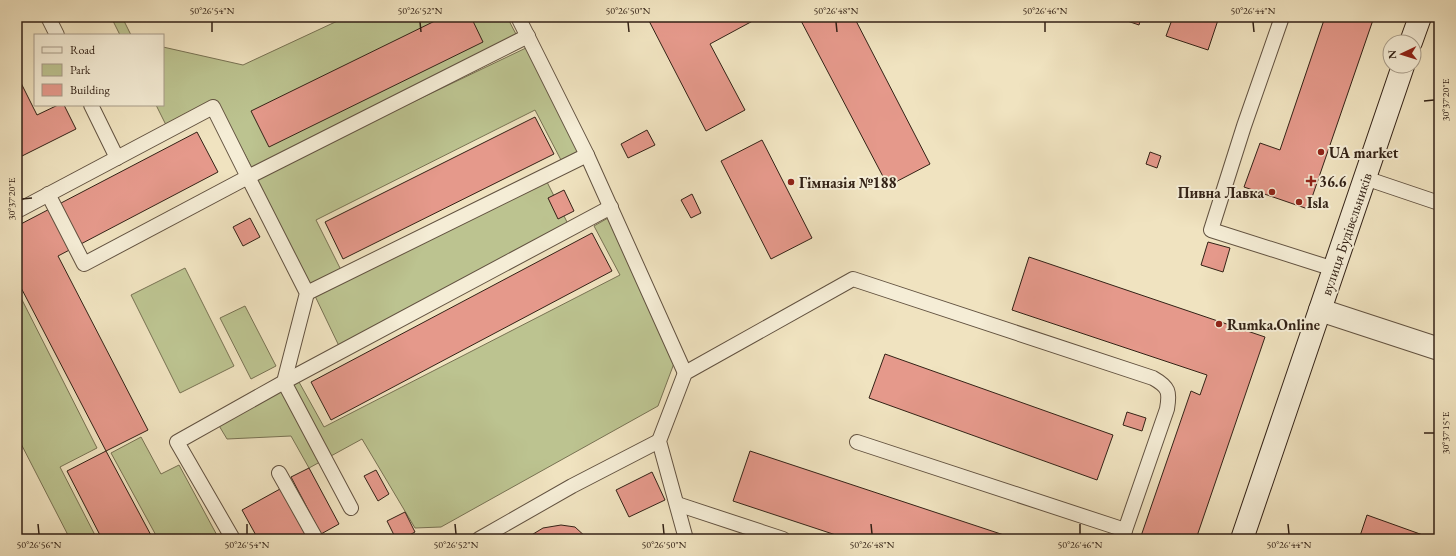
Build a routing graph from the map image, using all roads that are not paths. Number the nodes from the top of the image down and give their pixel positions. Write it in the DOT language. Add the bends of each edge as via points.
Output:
graph roads {
  1 [pos="48,17"];
  2 [pos="518,17"];
  3 [pos="1282,17"];
  4 [pos="1420,17"];
  5 [pos="56,34"];
  6 [pos="1414,34"];
  7 [pos="528,36"];
  8 [pos="1400,74"];
  9 [pos="92,106"];
  10 [pos="587,155"];
  11 [pos="117,158"];
  12 [pos="248,177"];
  13 [pos="1365,178"];
  14 [pos="48,194"];
  15 [pos="1439,203"];
  16 [pos="611,207"];
  17 [pos="17,211"];
  18 [pos="1334,269"];
  19 [pos="307,293"];
  20 [pos="1320,310"];
  21 [pos="1439,349"];
  22 [pos="685,373"];
  23 [pos="284,382"];
  24 [pos="659,441"];
  25 [pos="857,442"];
  26 [pos="279,473"];
  27 [pos="677,504"];
  28 [pos="351,508"];
  29 [pos="1123,534"];
  30 [pos="233,539"];
  31 [pos="316,539"];
  32 [pos="479,539"];
  33 [pos="686,539"];
  34 [pos="783,539"];
  35 [pos="1242,539"];
  1 -- 5 [label="lane"];
  2 -- 7 [label="lane"];
  3 -- 18 [label="lane" via="1211,230"];
  4 -- 6 [label="street"];
  7 -- 10 [label="lane"];
  7 -- 12 [label="lane"];
  8 -- 13 [label="street, вулиця Будівельників"];
  9 -- 11 [label="lane"];
  10 -- 16 [label="lane"];
  10 -- 19 [label="lane"];
  11 -- 12 [label="lane" via="213,107"];
  11 -- 14 [label="lane"];
  12 -- 14 [label="lane" via="84,264"];
  12 -- 19 [label="lane"];
  13 -- 15 [label="lane"];
  13 -- 18 [label="street, вулиця Будівельників"];
  14 -- 17 [label="lane"];
  16 -- 22 [label="lane"];
  16 -- 23 [label="lane"];
  18 -- 20 [label="street, вулиця Будівельників"];
  19 -- 23 [label="lane"];
  20 -- 21 [label="street"];
  20 -- 35 [label="street, вулиця Будівельників"];
  22 -- 24 [label="lane"];
  22 -- 29 [label="lane" via="853,279 1153,378 1164,384 1169,394"];
  23 -- 28 [label="lane"];
  23 -- 30 [label="lane" via="177,442"];
  24 -- 27 [label="lane"];
  24 -- 32 [label="lane" via="572,486"];
  25 -- 29 [label="lane"];
  26 -- 31 [label="lane"];
  27 -- 33 [label="lane"];
  27 -- 34 [label="lane"];
}
